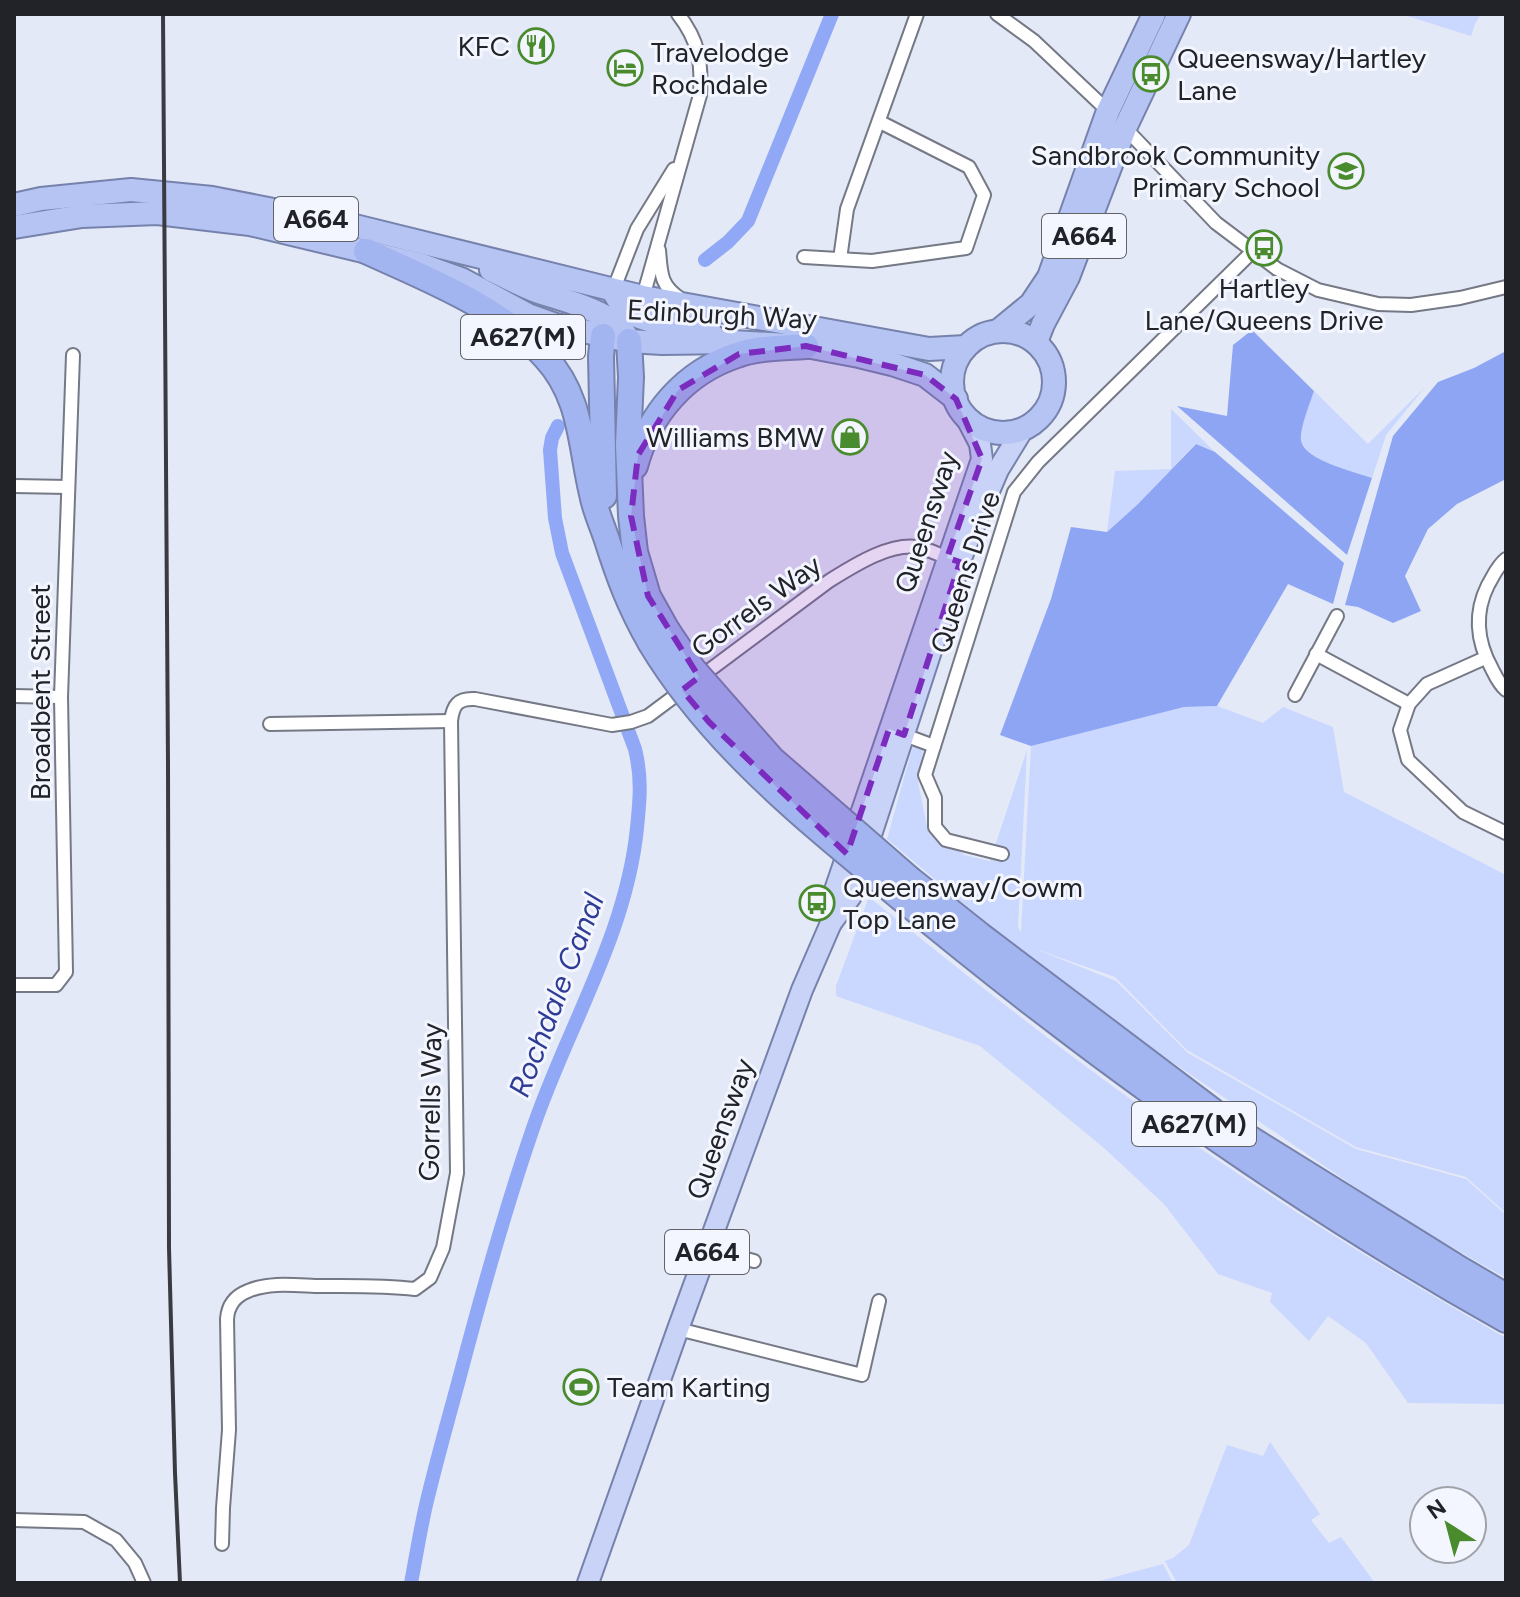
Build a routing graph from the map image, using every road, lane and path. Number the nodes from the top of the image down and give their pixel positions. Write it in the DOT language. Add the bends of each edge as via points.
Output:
graph roads {
  1 [pos="678,14"];
  2 [pos="917,14"];
  3 [pos="997,14"];
  4 [pos="1154,14"];
  5 [pos="1179,14"];
  6 [pos="1108,111"];
  7 [pos="880,122"];
  8 [pos="1125,128"];
  9 [pos="682,156"];
  10 [pos="14,205"];
  11 [pos="14,227"];
  12 [pos="658,243"];
  13 [pos="446,249"];
  14 [pos="366,251"];
  15 [pos="1253,251"];
  16 [pos="804,257"];
  17 [pos="840,259"];
  18 [pos="1506,287"];
  19 [pos="613,291"];
  20 [pos="640,307"];
  21 [pos="698,308"];
  22 [pos="604,326"];
  23 [pos="998,331"];
  24 [pos="629,341"];
  25 [pos="733,342"];
  26 [pos="1036,342"];
  27 [pos="806,346"];
  28 [pos="966,347"];
  29 [pos="73,355"];
  30 [pos="960,407"];
  31 [pos="1023,429"];
  32 [pos="630,484"];
  33 [pos="14,486"];
  34 [pos="68,487"];
  35 [pos="607,542"];
  36 [pos="1506,559"];
  37 [pos="954,560"];
  38 [pos="1337,616"];
  39 [pos="658,636"];
  40 [pos="1316,654"];
  41 [pos="1485,658"];
  42 [pos="1506,690"];
  43 [pos="1295,695"];
  44 [pos="14,696"];
  45 [pos="61,697"];
  46 [pos="1409,704"];
  47 [pos="451,721"];
  48 [pos="270,724"];
  49 [pos="897,732"];
  50 [pos="934,746"];
  51 [pos="1506,833"];
  52 [pos="1002,854"];
  53 [pos="906,890"];
  54 [pos="14,985"];
  55 [pos="708,1249"];
  56 [pos="754,1261"];
  57 [pos="1506,1296"];
  58 [pos="879,1301"];
  59 [pos="1506,1320"];
  60 [pos="678,1329"];
  61 [pos="14,1520"];
  62 [pos="222,1544"];
  63 [pos="144,1583"];
  64 [pos="588,1583"];
  1 -- 9 [label="street" via="698,50 701,71 700,95"];
  2 -- 7 [label="street"];
  3 -- 6 [label="street" via="1034,41"];
  4 -- 6 [label="highway, A664"];
  5 -- 8 [label="highway, A664"];
  6 -- 23 [label="highway, A664" via="1049,277 1031,304"];
  7 -- 17 [label="street" via="847,209"];
  7 -- 17 [label="street" via="969,167 984,195 966,248 872,261"];
  8 -- 15 [label="street" via="1216,223"];
  8 -- 26 [label="highway, A664" via="1068,277"];
  9 -- 12 [label="street"];
  9 -- 19 [label="street" via="637,229"];
  10 -- 13 [label="highway, Edinburgh Way / A664" via="131,190 212,198"];
  11 -- 14 [label="highway, Edinburgh Way / A664" via="82,216 157,213 250,224"];
  12 -- 20 [label="street"];
  12 -- 21 [label="street" via="666,286"];
  13 -- 19 [label="highway, Edinburgh Way / A664"];
  13 -- 22 [label="highway" via="577,304"];
  14 -- 22 [label="highway, Edinburgh Way / A664" via="461,279 556,325"];
  14 -- 35 [label="highway, A627(M)" via="475,304 546,358 577,414 592,497"];
  15 -- 18 [label="street" via="1318,290 1378,304 1411,305"];
  15 -- 50 [label="street, Queens Drive" via="1038,462 1014,492"];
  16 -- 17 [label="street"];
  19 -- 20 [label="highway, Edinburgh Way / A664"];
  19 -- 22 [label="highway"];
  20 -- 21 [label="highway, Edinburgh Way / A664"];
  20 -- 24 [label="highway"];
  20 -- 25 [label="highway, A664" via="646,321"];
  21 -- 28 [label="highway, Edinburgh Way / A664" via="929,349"];
  22 -- 24 [label="highway, Edinburgh Way / A664"];
  22 -- 35 [label="highway, A627(M)"];
  23 -- 26 [label="highway"];
  23 -- 28 [label="highway"];
  24 -- 25 [label="highway, Edinburgh Way / A664"];
  24 -- 32 [label="highway, A627(M)"];
  25 -- 27 [label="highway, Edinburgh Way / A664"];
  26 -- 31 [label="highway" via="1051,364 1054,390 1048,407"];
  27 -- 30 [label="highway, Edinburgh Way / A664" via="925,375"];
  27 -- 32 [label="highway, A627(M)" via="749,352 704,370 678,390 649,428"];
  28 -- 30 [label="highway" via="952,384"];
  29 -- 34 [label="street, Broadbent Street"];
  30 -- 31 [label="highway" via="988,430"];
  30 -- 37 [label="main road, Queensway / A664" via="980,444 982,459"];
  31 -- 37 [label="main road, Queensway / A664"];
  32 -- 39 [label="highway, A627(M)" via="635,552"];
  33 -- 34 [label="street"];
  34 -- 45 [label="street, Broadbent Street"];
  35 -- 39 [label="highway, A627(M)" via="631,609"];
  36 -- 41 [label="street" via="1481,600 1478,631"];
  37 -- 47 [label="street, Gorrels Way" via="915,547 861,561 648,716 631,722 612,725 467,699 456,704"];
  37 -- 49 [label="main road, Queensway / A664"];
  38 -- 40 [label="street"];
  39 -- 53 [label="highway, A627(M), bridge" via="668,673 748,765 812,825"];
  40 -- 43 [label="street"];
  40 -- 46 [label="street"];
  41 -- 42 [label="street"];
  41 -- 46 [label="street" via="1427,684"];
  44 -- 45 [label="street"];
  45 -- 54 [label="street, Broadbent Street" via="66,972 56,985"];
  46 -- 51 [label="street" via="1400,730 1408,760 1463,812"];
  47 -- 48 [label="street"];
  47 -- 62 [label="street, Gorrells Way" via="457,1173 443,1248 430,1278 415,1289 274,1285 251,1289 233,1300 227,1319 229,1430"];
  49 -- 50 [label="street"];
  49 -- 55 [label="main road, Queensway / A664" via="851,896 831,923 802,990"];
  50 -- 52 [label="street, Queens Drive" via="925,775 935,798 935,827 946,840"];
  53 -- 57 [label="highway, A627(M)" via="1013,960 1246,1136"];
  53 -- 59 [label="highway, A627(M)" via="1082,1041 1200,1128 1315,1206"];
  55 -- 56 [label="street"];
  55 -- 60 [label="main road, Queensway / A664"];
  58 -- 60 [label="street" via="862,1375"];
  60 -- 64 [label="main road, Queensway / A664"];
  61 -- 63 [label="street" via="84,1522 116,1540"];
}
